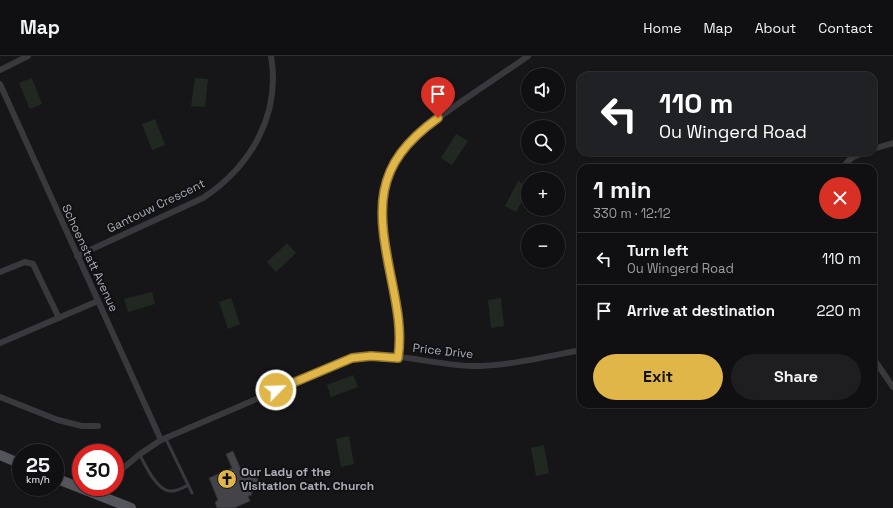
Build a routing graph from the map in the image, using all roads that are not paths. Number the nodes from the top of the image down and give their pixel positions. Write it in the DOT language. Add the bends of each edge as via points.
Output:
graph roads {
  1 [pos="28,56"];
  2 [pos="271,56"];
  3 [pos="528,56"];
  4 [pos="0,70"];
  5 [pos="1,88"];
  6 [pos="893,143"];
  7 [pos="877,148"];
  8 [pos="856,156"];
  9 [pos="845,164"];
  10 [pos="77,256"];
  11 [pos="0,272"];
  12 [pos="98,301"];
  13 [pos="59,318"];
  14 [pos="0,343"];
  15 [pos="577,351"];
  16 [pos="398,358"];
  17 [pos="877,364"];
  18 [pos="893,387"];
  19 [pos="0,397"];
  20 [pos="98,426"];
  21 [pos="163,440"];
  22 [pos="140,454"];
  23 [pos="0,455"];
  24 [pos="12,460"];
  25 [pos="124,467"];
  26 [pos="188,485"];
  27 [pos="192,493"];
  28 [pos="111,496"];
  29 [pos="131,508"];
  1 -- 4 [label="street"];
  2 -- 10 [label="street, Gantouw Crescent" via="273,86 269,112 253,149 236,172 203,198"];
  3 -- 16 [label="street" via="418,134 401,153 389,174 383,198 382,219 399,322"];
  5 -- 10 [label="street, Schoenstatt Avenue"];
  6 -- 7 [label="street"];
  8 -- 9 [label="street"];
  10 -- 12 [label="street, Schoenstatt Avenue"];
  11 -- 13 [label="street" via="25,262 33,264"];
  12 -- 13 [label="street"];
  12 -- 21 [label="street, Schoenstatt Avenue"];
  13 -- 14 [label="street"];
  15 -- 16 [label="street, Price Drive" via="487,366 452,365"];
  16 -- 21 [label="street, Price Drive" via="360,356 346,360"];
  17 -- 18 [label="street"];
  19 -- 20 [label="street" via="58,420 82,426"];
  21 -- 22 [label="street, Price Drive"];
  21 -- 26 [label="lane"];
  22 -- 25 [label="street, Price Drive"];
  22 -- 26 [label="lane" via="164,490 170,492"];
  23 -- 24 [label="main road"];
  26 -- 27 [label="lane"];
  28 -- 29 [label="main road"];
}
